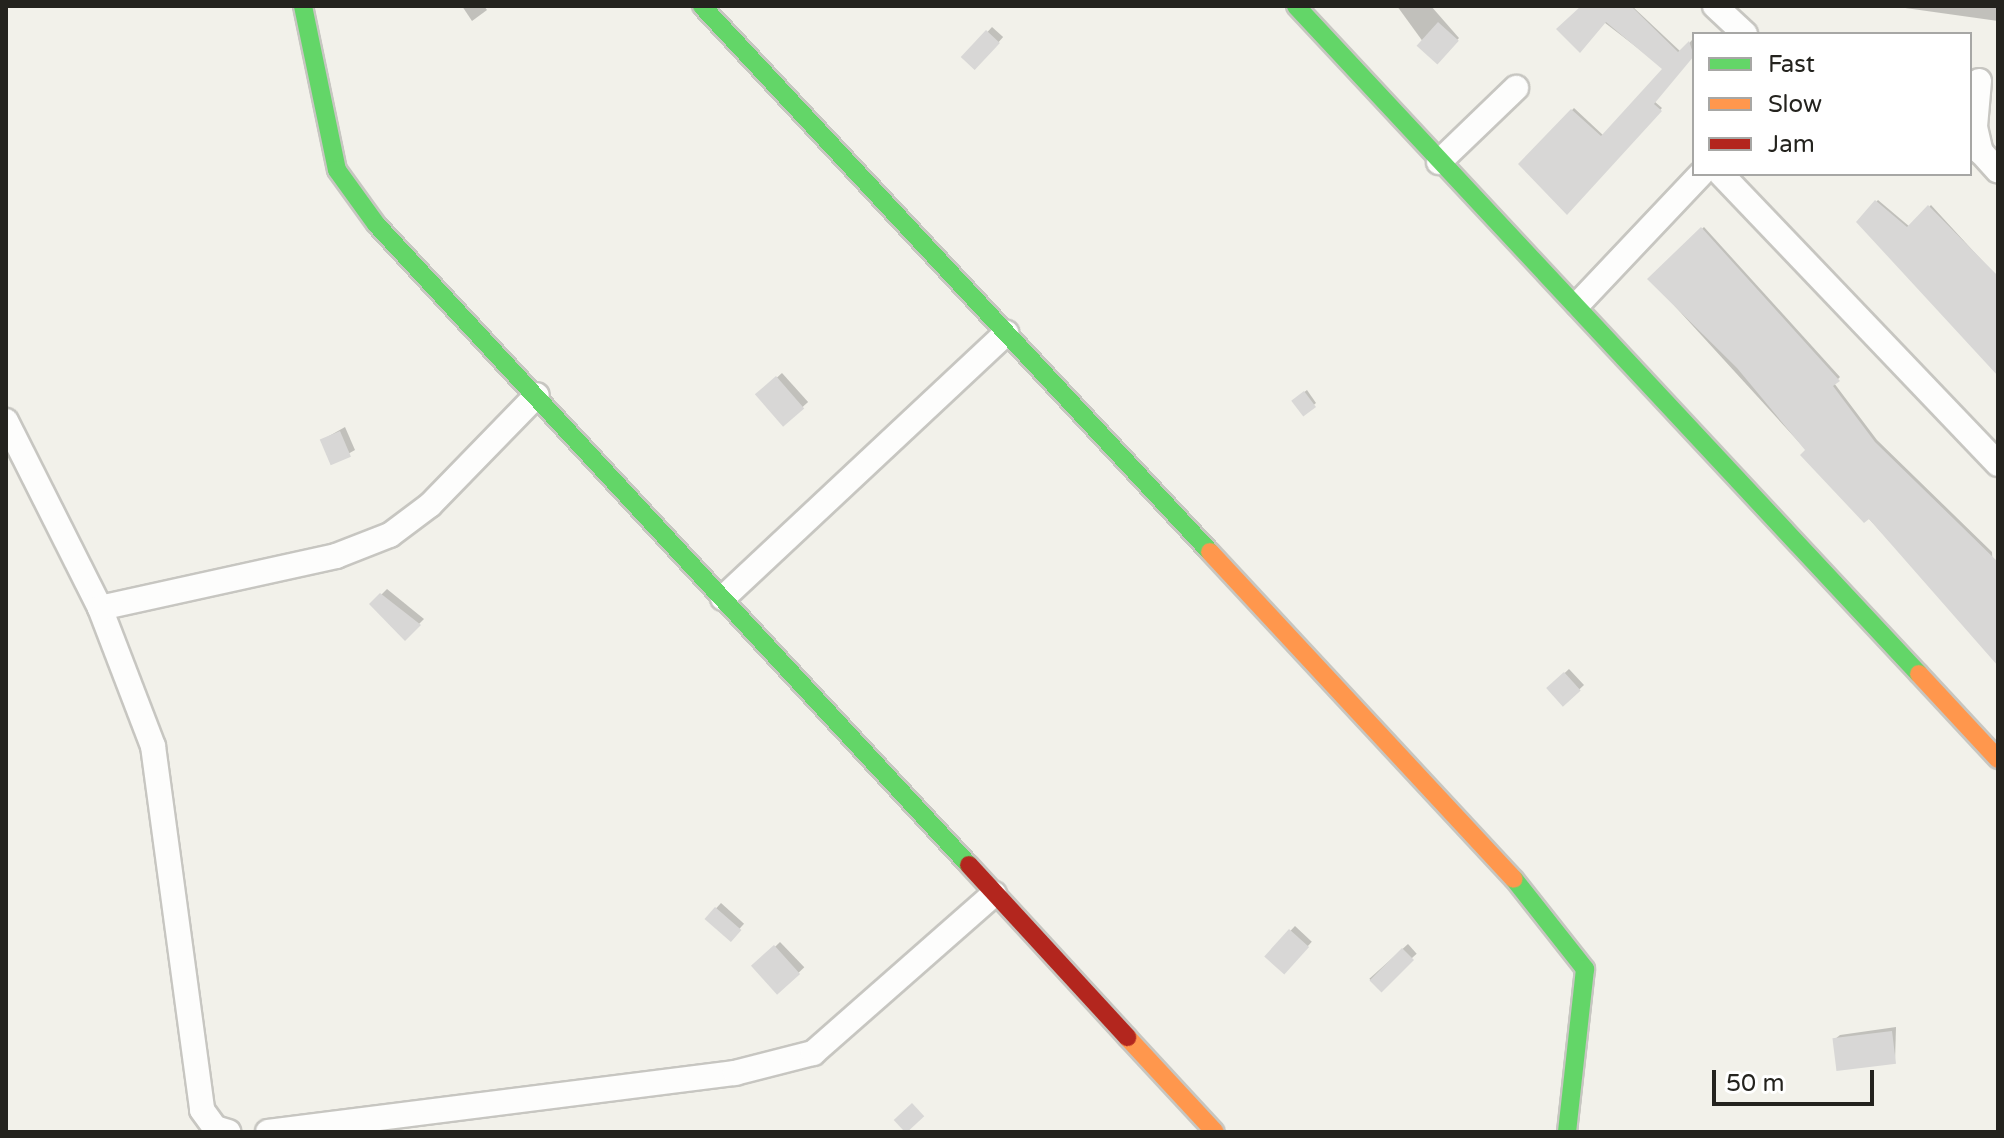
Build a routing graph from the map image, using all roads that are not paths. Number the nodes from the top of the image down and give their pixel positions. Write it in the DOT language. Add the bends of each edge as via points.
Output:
graph roads {
  1 [pos="303,6"];
  2 [pos="702,6"];
  3 [pos="1715,6"];
  4 [pos="1304,9"];
  5 [pos="1743,32"];
  6 [pos="1982,81"];
  7 [pos="1516,88"];
  8 [pos="1439,162"];
  9 [pos="1998,171"];
  10 [pos="1699,176"];
  11 [pos="1726,176"];
  12 [pos="1578,304"];
  13 [pos="1006,333"];
  14 [pos="537,395"];
  15 [pos="6,421"];
  16 [pos="1998,464"];
  17 [pos="723,598"];
  18 [pos="100,608"];
  19 [pos="1998,759"];
  20 [pos="994,894"];
  21 [pos="228,1132"];
  22 [pos="268,1132"];
  23 [pos="1215,1132"];
  24 [pos="1567,1132"];
  1 -- 14 [label="street" via="337,170 376,224"];
  2 -- 13 [label="street"];
  3 -- 5 [label="street"];
  4 -- 8 [label="street"];
  6 -- 9 [label="street" via="1975,127 1981,152"];
  7 -- 8 [label="street"];
  8 -- 12 [label="street"];
  10 -- 12 [label="street"];
  11 -- 16 [label="street"];
  12 -- 19 [label="street"];
  13 -- 17 [label="street"];
  13 -- 24 [label="street" via="1575,949 1585,969"];
  14 -- 17 [label="street"];
  14 -- 18 [label="street" via="430,505 390,535 336,556"];
  15 -- 18 [label="street"];
  17 -- 20 [label="street"];
  18 -- 21 [label="street" via="159,768 202,1110 215,1128"];
  20 -- 22 [label="street" via="813,1053 735,1073"];
  20 -- 23 [label="street"];
}
